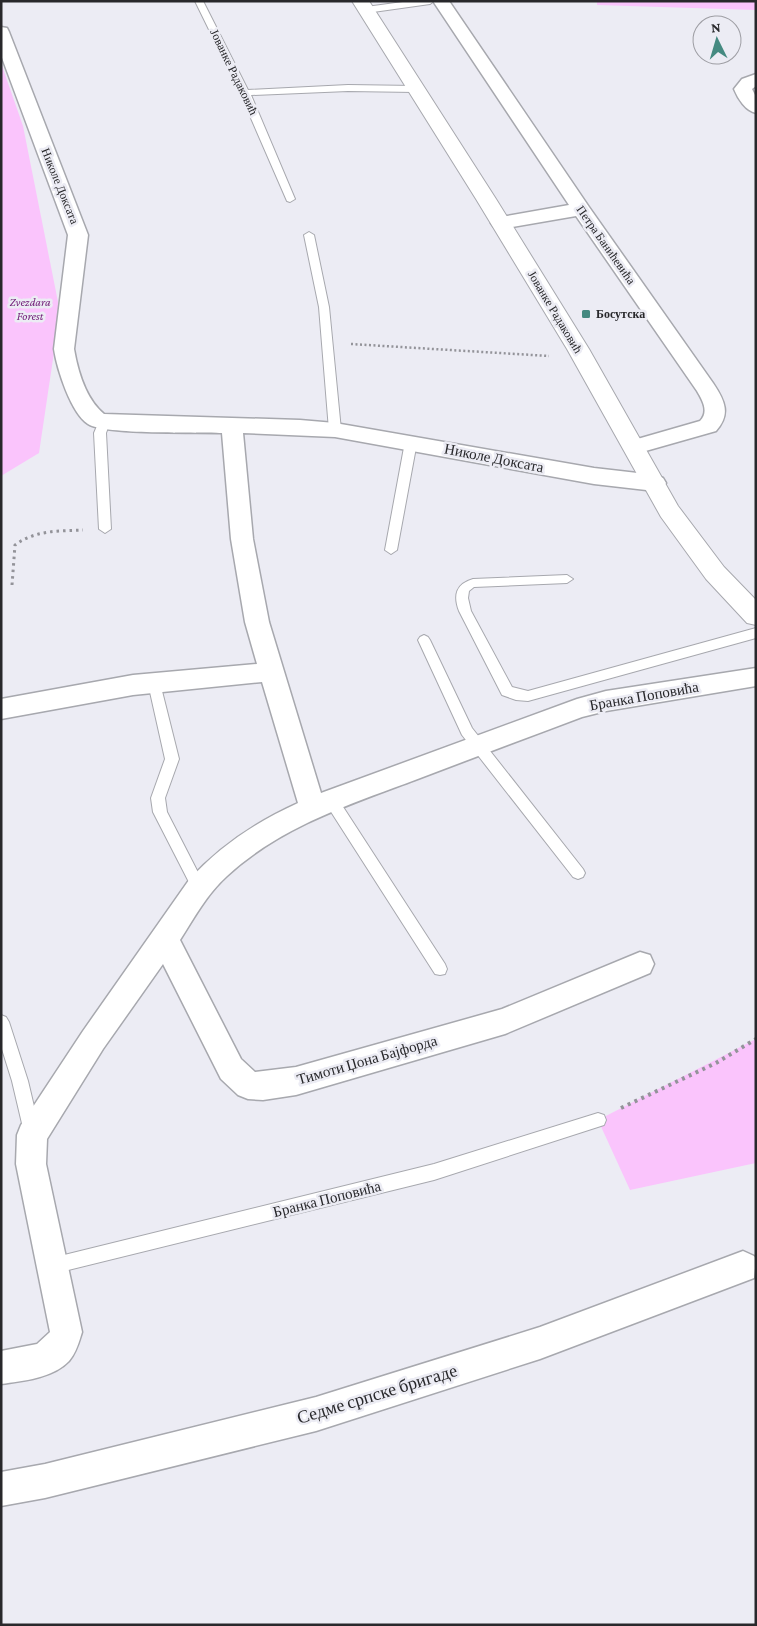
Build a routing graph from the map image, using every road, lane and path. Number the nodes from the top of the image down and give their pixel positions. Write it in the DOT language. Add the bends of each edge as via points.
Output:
graph roads {
  1 [pos="199,1"];
  2 [pos="430,1"];
  3 [pos="441,1"];
  4 [pos="363,6"];
  5 [pos="1,32"];
  6 [pos="756,79"];
  7 [pos="415,90"];
  8 [pos="245,93"];
  9 [pos="750,102"];
  10 [pos="290,199"];
  11 [pos="582,209"];
  12 [pos="501,224"];
  13 [pos="309,235"];
  14 [pos="328,343"];
  15 [pos="556,357"];
  16 [pos="104,422"];
  17 [pos="232,425"];
  18 [pos="334,430"];
  19 [pos="412,442"];
  20 [pos="635,447"];
  21 [pos="655,483"];
  22 [pos="105,529"];
  23 [pos="391,550"];
  24 [pos="567,579"];
  25 [pos="12,585"];
  26 [pos="756,616"];
  27 [pos="756,633"];
  28 [pos="424,640"];
  29 [pos="271,672"];
  30 [pos="756,677"];
  31 [pos="154,683"];
  32 [pos="1,709"];
  33 [pos="478,746"];
  34 [pos="322,804"];
  35 [pos="578,872"];
  36 [pos="199,888"];
  37 [pos="165,939"];
  38 [pos="640,964"];
  39 [pos="440,969"];
  40 [pos="1,1022"];
  41 [pos="756,1039"];
  42 [pos="598,1120"];
  43 [pos="32,1135"];
  44 [pos="52,1266"];
  45 [pos="743,1267"];
  46 [pos="1,1368"];
  47 [pos="1,1489"];
  1 -- 8 [label="lane, Јованке Радаковић"];
  2 -- 4 [label="lane"];
  3 -- 11 [label="street, Петра Банићевића"];
  4 -- 7 [label="main road, Јованке Радаковић"];
  5 -- 16 [label="street, Николе Доксата" via="77,228 78,247 64,349 72,383 86,409 93,418"];
  6 -- 9 [label="street" via="743,89"];
  7 -- 8 [label="lane" via="348,88"];
  7 -- 12 [label="main road, Јованке Радаковић"];
  8 -- 10 [label="lane, Јованке Радаковић"];
  11 -- 12 [label="street"];
  11 -- 20 [label="street, Петра Банићевића" via="715,404 714,421 708,426"];
  12 -- 20 [label="main road, Јованке Радаковић"];
  13 -- 14 [label="lane"];
  14 -- 15 [label="path"];
  14 -- 18 [label="lane"];
  16 -- 17 [label="street, Николе Доксата"];
  16 -- 22 [label="lane" via="100,433"];
  17 -- 18 [label="street, Николе Доксата"];
  17 -- 29 [label="street" via="242,540 257,622"];
  18 -- 19 [label="street, Николе Доксата"];
  19 -- 21 [label="street, Николе Доксата" via="594,476"];
  19 -- 23 [label="lane"];
  20 -- 21 [label="main road, Јованке Радаковић"];
  21 -- 26 [label="main road, Јованке Радаковић" via="692,544"];
  22 -- 25 [label="path" via="37,533 23,537 15,545"];
  24 -- 27 [label="lane" via="473,583 463,589 461,600 465,611 507,691 528,696"];
  28 -- 33 [label="lane" via="460,719"];
  29 -- 31 [label="street"];
  29 -- 34 [label="street"];
  30 -- 33 [label="street, Бранка Поповића" via="606,700"];
  31 -- 32 [label="street"];
  31 -- 36 [label="lane" via="172,759 158,798 160,812"];
  33 -- 34 [label="street, Бранка Поповића"];
  33 -- 35 [label="lane"];
  34 -- 36 [label="street, Бранка Поповића" via="260,835 216,869"];
  34 -- 39 [label="lane"];
  36 -- 37 [label="street, Бранка Поповића"];
  37 -- 38 [label="street, Тимоти Џона Бајфорда" via="231,1070 248,1085 263,1086 296,1081 505,1021"];
  37 -- 43 [label="street, Бранка Поповића" via="93,1040"];
  40 -- 43 [label="lane, Бранка Поповића" via="20,1081"];
  41 -- 42 [label="path" via="716,1063"];
  42 -- 44 [label="lane, Бранка Поповића" via="434,1172"];
  43 -- 44 [label="street, Бранка Поповића" via="31,1164"];
  44 -- 46 [label="street, Бранка Поповића" via="63,1309 64,1342 56,1353 42,1359"];
  45 -- 47 [label="street, Седме српске бригаде" via="540,1343 316,1414"];
}
